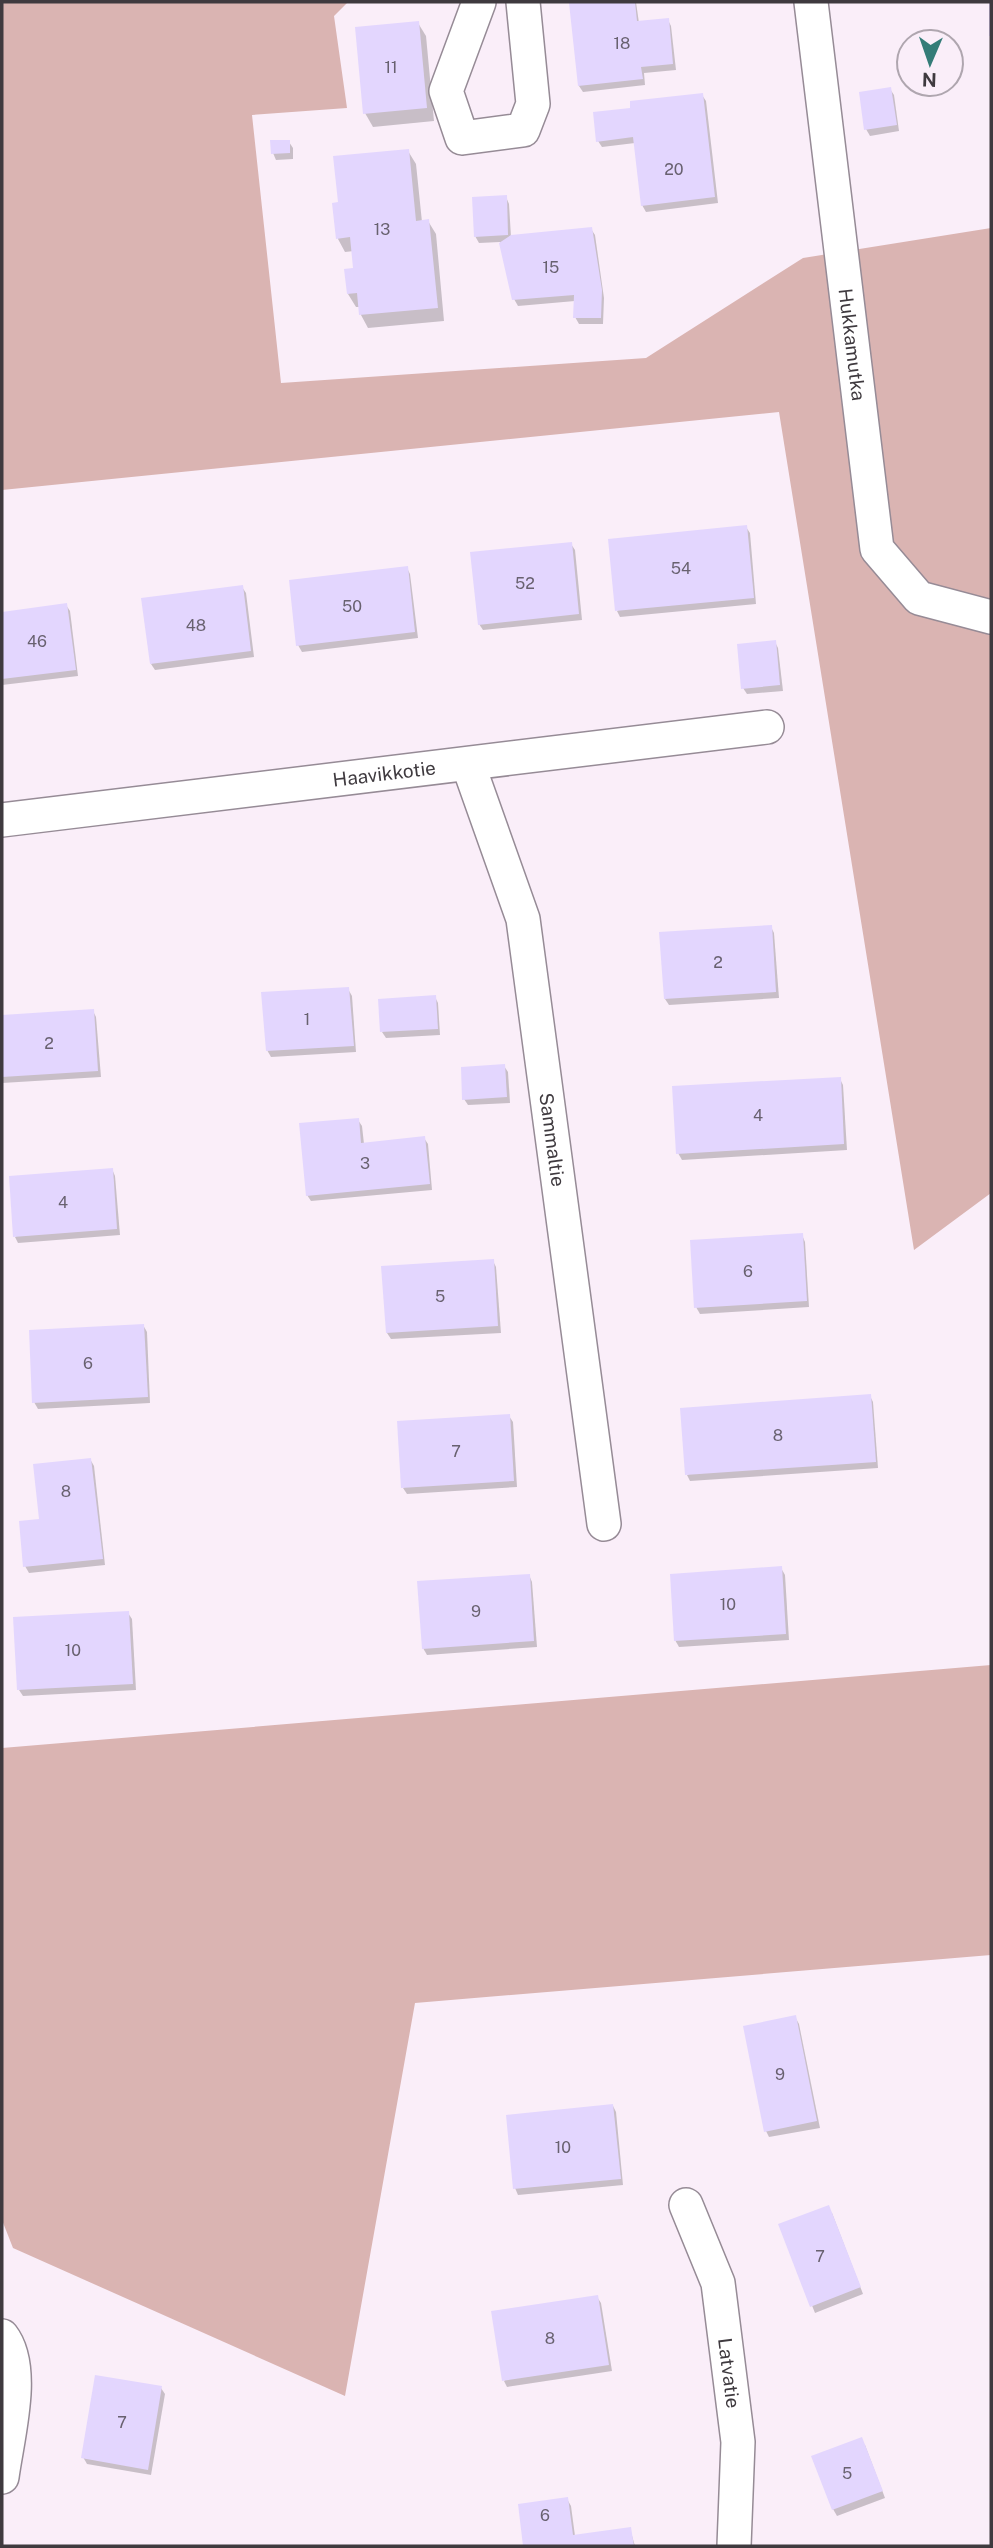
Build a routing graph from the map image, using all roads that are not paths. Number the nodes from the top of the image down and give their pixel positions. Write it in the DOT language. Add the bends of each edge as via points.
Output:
graph roads {
  1 [pos="480,2"];
  2 [pos="523,2"];
  3 [pos="811,2"];
  4 [pos="991,617"];
  5 [pos="767,727"];
  6 [pos="468,764"];
  7 [pos="2,820"];
  8 [pos="604,1524"];
  9 [pos="686,2205"];
  10 [pos="2,2336"];
  11 [pos="2,2477"];
  12 [pos="734,2546"];
  1 -- 2 [label="street" via="446,91 462,138 523,130 533,104"];
  3 -- 4 [label="street, Hukkamutka" via="877,549 919,598"];
  5 -- 6 [label="street, Haavikkotie"];
  6 -- 7 [label="street, Haavikkotie"];
  6 -- 8 [label="street, Sammaltie" via="523,919"];
  9 -- 12 [label="street, Latvatie" via="718,2283 738,2442"];
  10 -- 11 [label="street" via="10,2347 16,2376"];
}
